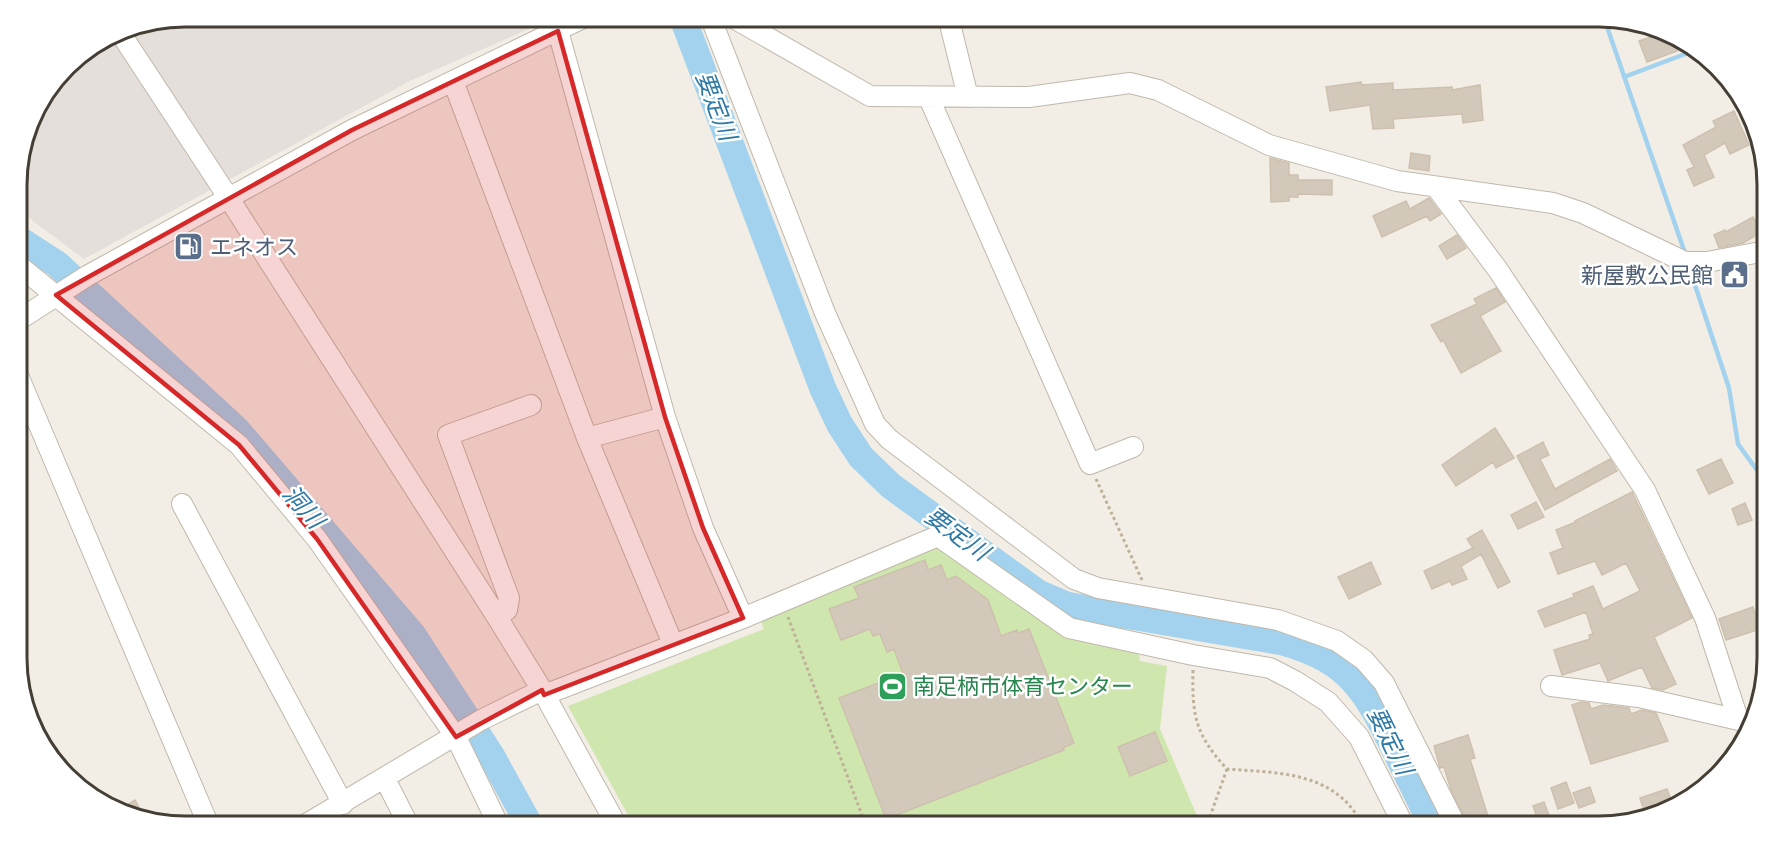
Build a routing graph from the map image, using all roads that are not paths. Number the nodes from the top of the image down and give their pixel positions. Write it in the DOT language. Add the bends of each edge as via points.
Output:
graph roads {
  1 [pos="566,27"];
  2 [pos="714,27"];
  3 [pos="752,27"];
  4 [pos="951,27"];
  5 [pos="558,31"];
  6 [pos="124,39"];
  7 [pos="453,81"];
  8 [pos="968,97"];
  9 [pos="929,98"];
  10 [pos="1436,188"];
  11 [pos="228,196"];
  12 [pos="1757,253"];
  13 [pos="27,272"];
  14 [pos="56,295"];
  15 [pos="27,314"];
  16 [pos="27,397"];
  17 [pos="531,405"];
  18 [pos="665,417"];
  19 [pos="587,438"];
  20 [pos="1133,447"];
  21 [pos="182,504"];
  22 [pos="497,617"];
  23 [pos="742,618"];
  24 [pos="673,644"];
  25 [pos="1551,686"];
  26 [pos="543,693"];
  27 [pos="1745,720"];
  28 [pos="1745,721"];
  29 [pos="459,735"];
  30 [pos="385,779"];
  31 [pos="343,804"];
  32 [pos="205,816"];
  33 [pos="321,816"];
  34 [pos="405,816"];
  35 [pos="495,816"];
  36 [pos="611,816"];
  37 [pos="1399,816"];
  38 [pos="1451,816"];
  1 -- 5 [label="street"];
  2 -- 38 [label="street" via="825,313 875,424 889,440 1074,579 1098,588 1278,620 1337,641 1364,660 1383,683"];
  3 -- 9 [label="street" via="870,96"];
  4 -- 8 [label="street"];
  5 -- 7 [label="street"];
  5 -- 18 [label="street"];
  6 -- 11 [label="street"];
  7 -- 11 [label="street" via="352,129"];
  7 -- 19 [label="street"];
  8 -- 9 [label="street"];
  8 -- 10 [label="street" via="1029,97 1131,82 1158,90 1269,145"];
  9 -- 20 [label="street" via="1090,464"];
  10 -- 12 [label="street" via="1553,203 1583,213 1685,262"];
  10 -- 27 [label="street" via="1498,270 1645,490 1705,618"];
  11 -- 14 [label="street"];
  11 -- 22 [label="street"];
  13 -- 14 [label="street"];
  14 -- 15 [label="street"];
  14 -- 29 [label="street" via="239,445 317,539"];
  16 -- 32 [label="street"];
  17 -- 22 [label="street" via="448,435 509,598 507,610"];
  18 -- 19 [label="street"];
  18 -- 23 [label="street" via="703,528"];
  19 -- 24 [label="street"];
  21 -- 31 [label="street"];
  22 -- 26 [label="street"];
  23 -- 24 [label="street"];
  23 -- 37 [label="street" via="938,536 1069,628 1270,668 1328,702 1359,737"];
  24 -- 26 [label="street"];
  25 -- 28 [label="street" via="1639,697"];
  26 -- 29 [label="street" via="482,720"];
  26 -- 36 [label="street"];
  29 -- 30 [label="street"];
  29 -- 35 [label="street"];
  30 -- 31 [label="street"];
  30 -- 34 [label="street"];
  31 -- 33 [label="street"];
}
